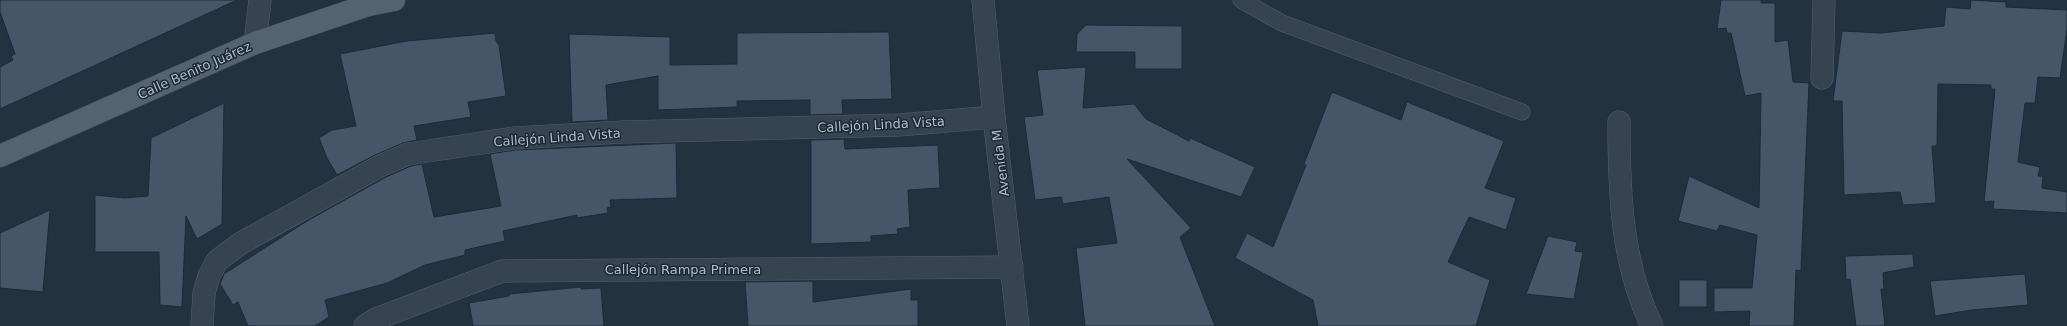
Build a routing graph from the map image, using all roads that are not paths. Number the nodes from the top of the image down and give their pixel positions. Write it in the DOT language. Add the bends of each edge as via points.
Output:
graph roads {
  1 [pos="260,0"];
  2 [pos="394,0"];
  3 [pos="983,0"];
  4 [pos="1241,0"];
  5 [pos="1824,0"];
  6 [pos="255,43"];
  7 [pos="1822,78"];
  8 [pos="1522,112"];
  9 [pos="994,117"];
  10 [pos="1619,122"];
  11 [pos="0,156"];
  12 [pos="1012,267"];
  13 [pos="202,326"];
  14 [pos="365,326"];
  15 [pos="1018,326"];
  16 [pos="1652,326"];
  1 -- 6 [label="street"];
  2 -- 6 [label="main road, Calle Benito Juárez"];
  3 -- 9 [label="street, Avenida M"];
  4 -- 8 [label="lane" via="1282,24"];
  5 -- 7 [label="street"];
  6 -- 11 [label="main road, Calle Benito Juárez"];
  9 -- 12 [label="street, Avenida M"];
  9 -- 13 [label="street, Callejón Linda Vista" via="900,125 545,136 514,138 408,154 380,166 241,243 217,261 208,276 204,293"];
  10 -- 16 [label="street" via="1619,180 1623,225 1640,298"];
  12 -- 14 [label="street, Callejón Rampa Primera" via="502,271 376,319"];
  12 -- 15 [label="street, Avenida M"];
}
